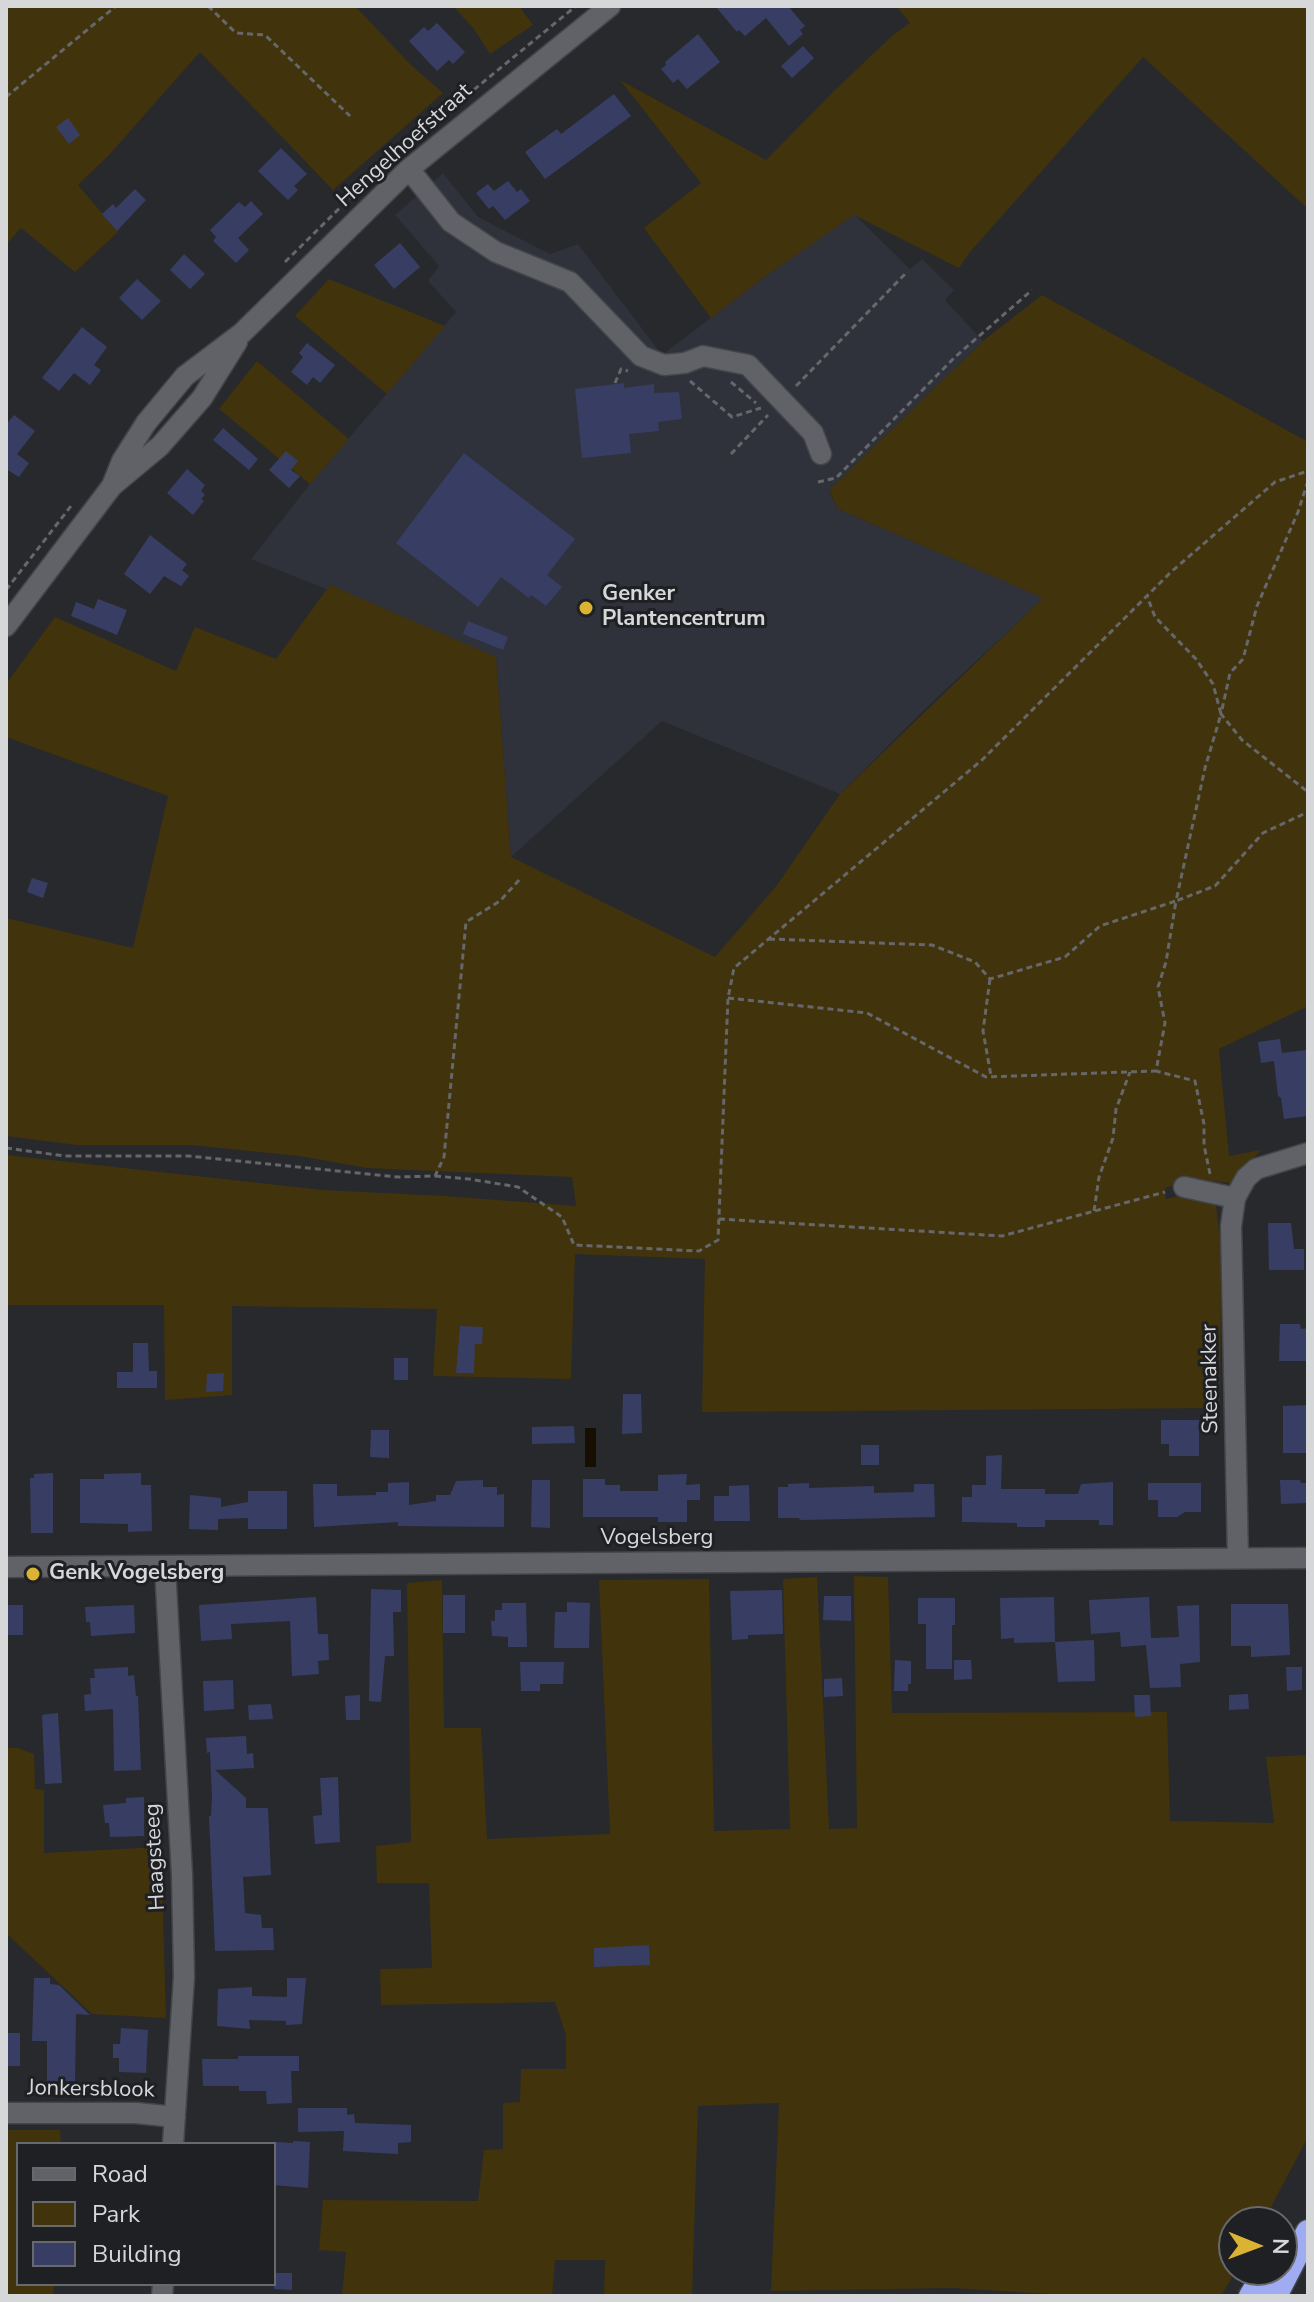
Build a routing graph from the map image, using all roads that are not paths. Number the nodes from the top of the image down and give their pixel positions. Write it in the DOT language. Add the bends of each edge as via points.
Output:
graph roads {
  1 [pos="610,6"];
  2 [pos="409,169"];
  3 [pos="821,454"];
  4 [pos="6,626"];
  5 [pos="1308,1153"];
  6 [pos="1184,1187"];
  7 [pos="1235,1198"];
  8 [pos="1238,1558"];
  9 [pos="1308,1558"];
  10 [pos="6,1567"];
  11 [pos="165,1567"];
  12 [pos="6,2113"];
  13 [pos="175,2117"];
  14 [pos="173,2142"];
  15 [pos="1308,2232"];
  16 [pos="1275,2296"];
  1 -- 2 [label="street, Hengelhoefstraat"];
  2 -- 3 [label="street" via="451,222 496,252 570,282 641,356 664,365 703,356 748,365 813,433"];
  2 -- 4 [label="street, Hengelhoefstraat" via="242,333 202,398 160,446 112,486"];
  5 -- 7 [label="street" via="1256,1169"];
  6 -- 7 [label="street"];
  7 -- 8 [label="street, Steenakker" via="1231,1226"];
  8 -- 9 [label="street, Vogelsberg"];
  8 -- 11 [label="street, Vogelsberg"];
  10 -- 11 [label="street, Vogelsberg"];
  11 -- 13 [label="street, Haagsteeg" via="184,1962"];
  12 -- 13 [label="street, Jonkersblook"];
  13 -- 14 [label="street, Haagsteeg"];
  15 -- 16 [label="highway"];
}
